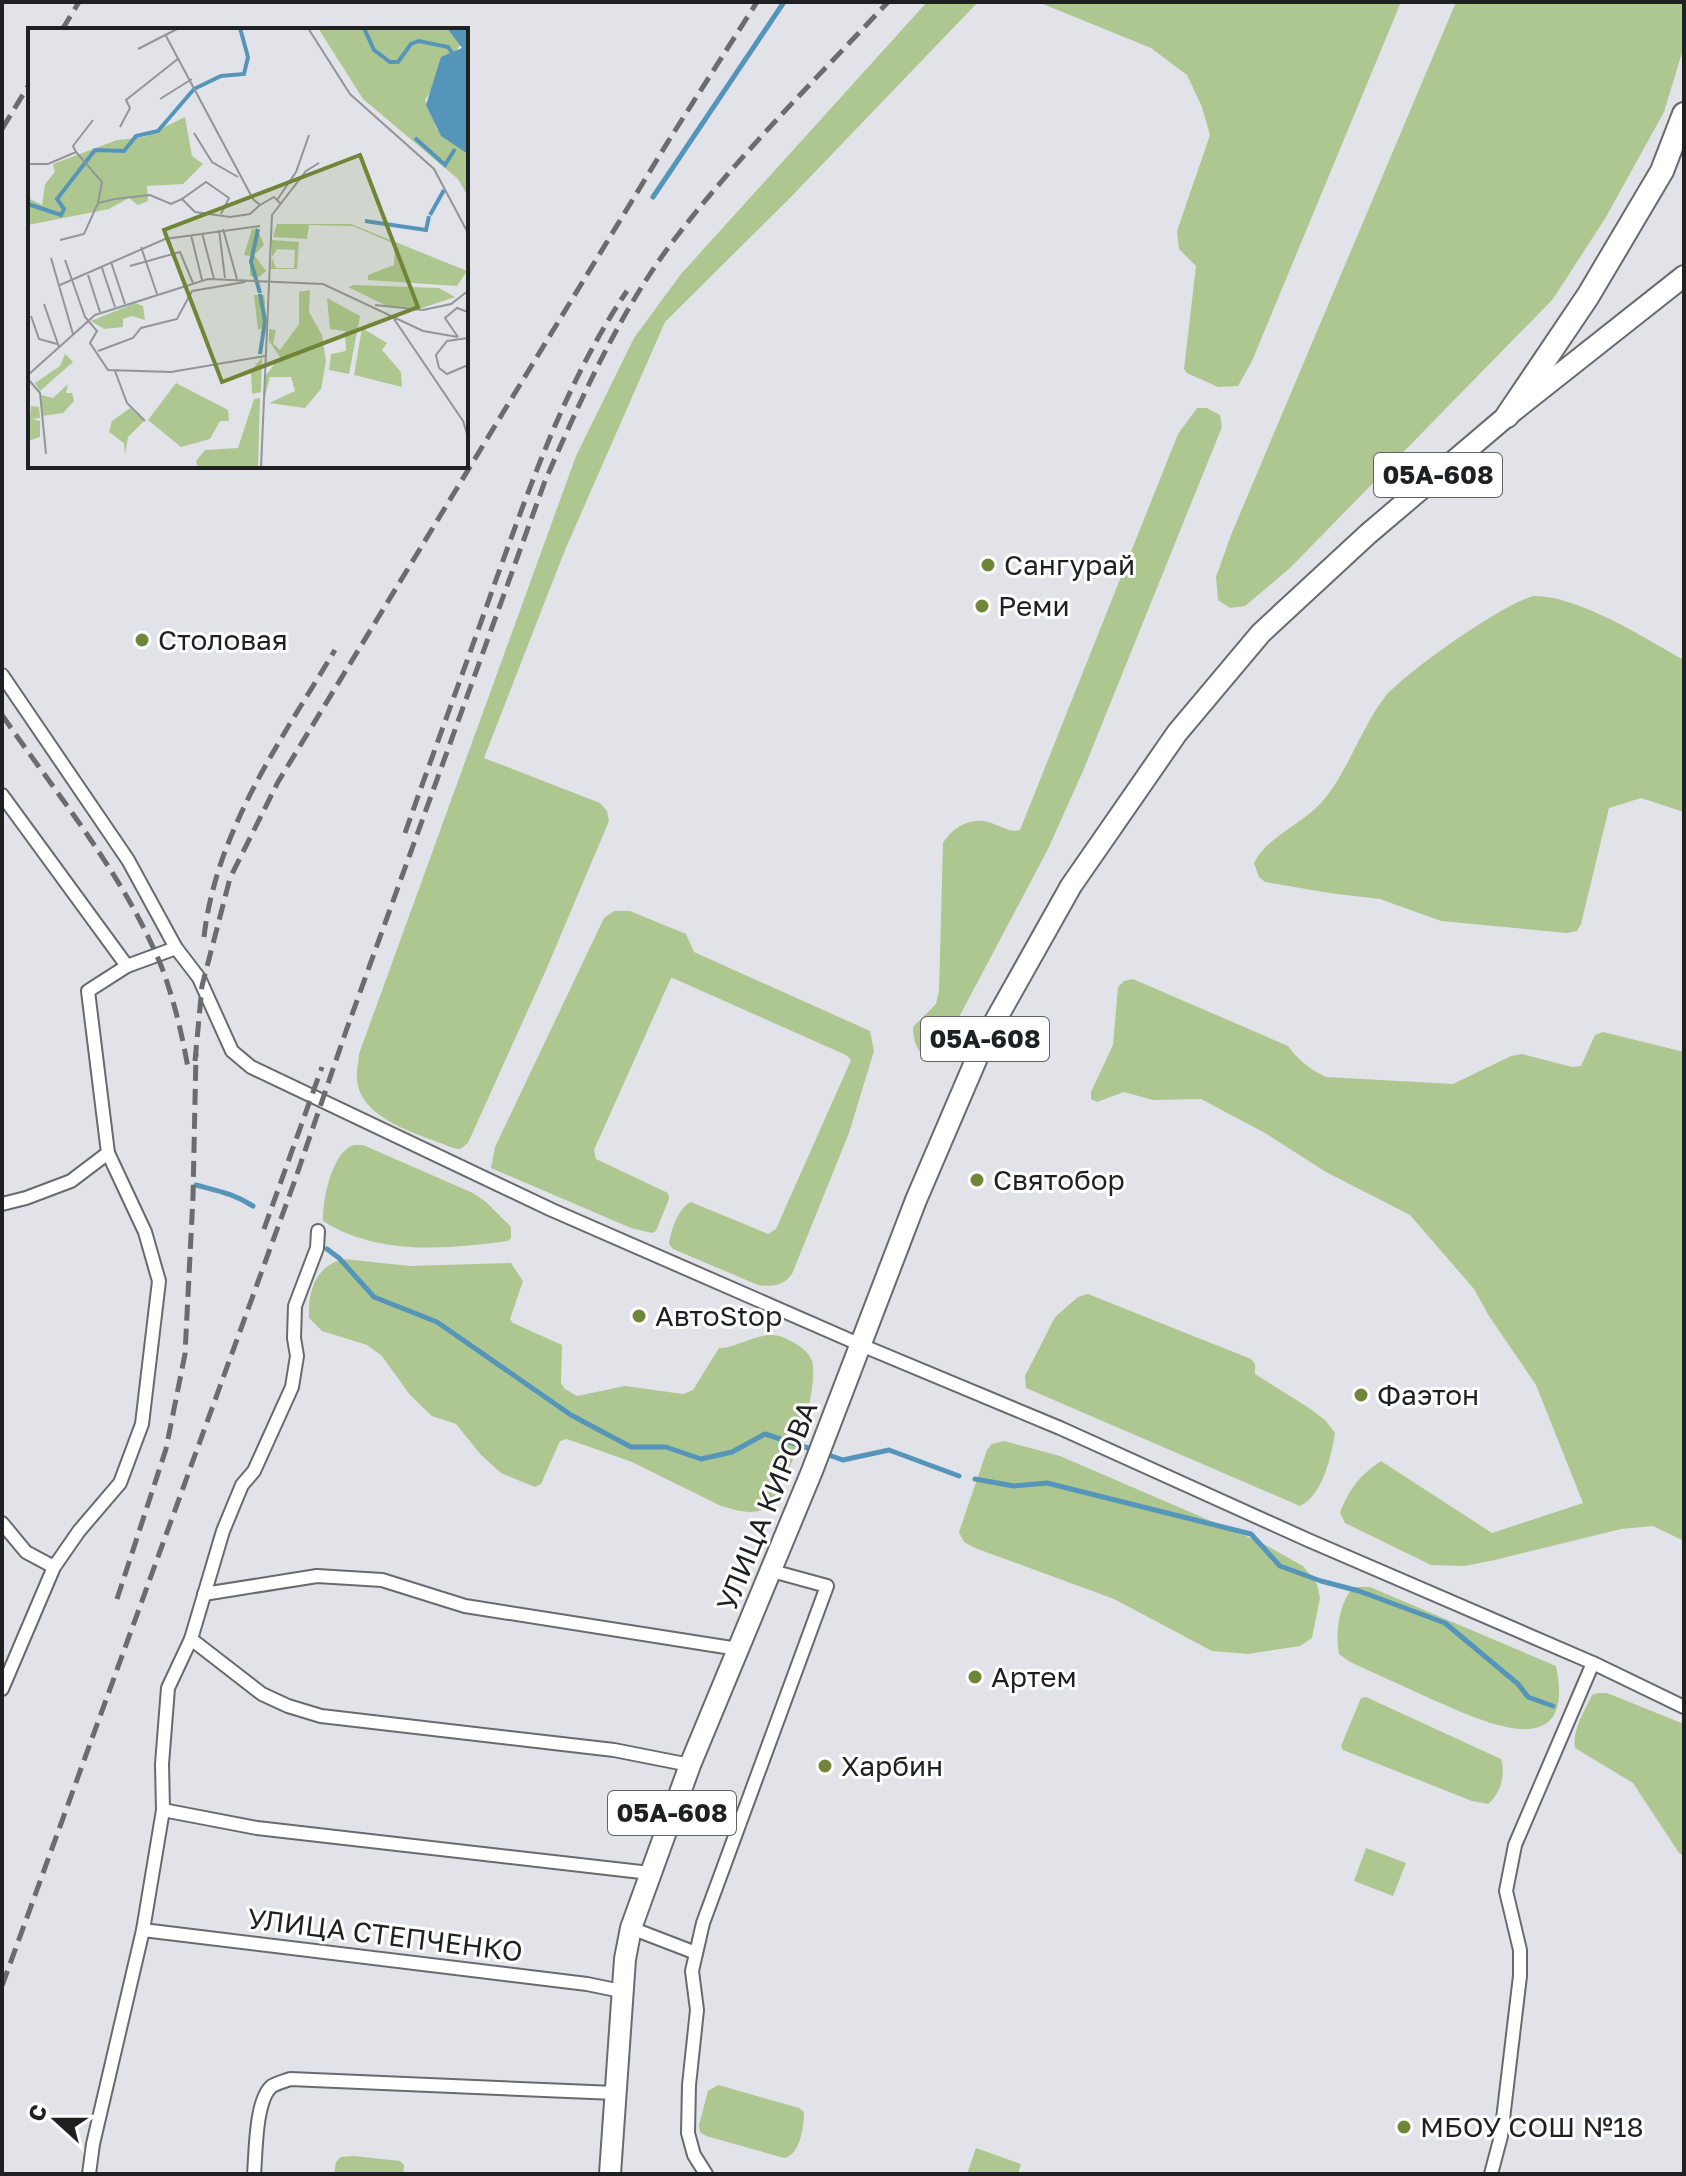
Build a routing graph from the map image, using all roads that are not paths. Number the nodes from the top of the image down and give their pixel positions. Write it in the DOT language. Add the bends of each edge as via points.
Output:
graph roads {
  1 [pos="1684,114"];
  2 [pos="1684,276"];
  3 [pos="1684,295"];
  4 [pos="1603,340"];
  5 [pos="1507,416"];
  6 [pos="2,675"];
  7 [pos="2,795"];
  8 [pos="176,948"];
  9 [pos="127,966"];
  10 [pos="108,1153"];
  11 [pos="2,1204"];
  12 [pos="318,1231"];
  13 [pos="861,1345"];
  14 [pos="2,1523"];
  15 [pos="54,1567"];
  16 [pos="772,1571"];
  17 [pos="204,1594"];
  18 [pos="191,1639"];
  19 [pos="738,1649"];
  20 [pos="1593,1663"];
  21 [pos="2,1689"];
  22 [pos="1684,1707"];
  23 [pos="690,1765"];
  24 [pos="163,1810"];
  25 [pos="650,1873"];
  26 [pos="631,1928"];
  27 [pos="143,1930"];
  28 [pos="696,1953"];
  29 [pos="621,1991"];
  30 [pos="615,2093"];
  31 [pos="89,2174"];
  32 [pos="254,2174"];
  33 [pos="610,2174"];
  34 [pos="706,2174"];
  35 [pos="1491,2174"];
  1 -- 5 [label="highway" via="1662,171 1588,296"];
  2 -- 4 [label="main road, 05А-608"];
  3 -- 4 [label="main road"];
  4 -- 5 [label="main road, 05А-608"];
  5 -- 13 [label="main road, УЛИЦА КИРОВА / 05А-608" via="1261,633 1177,733 1071,886 985,1039"];
  6 -- 8 [label="street" via="128,860"];
  7 -- 9 [label="street"];
  8 -- 9 [label="street"];
  8 -- 13 [label="street" via="199,978 232,1051 251,1067 470,1173"];
  9 -- 10 [label="street" via="88,991"];
  10 -- 11 [label="street" via="71,1181"];
  10 -- 15 [label="street" via="145,1232 159,1281 151,1360 142,1424 120,1483"];
  12 -- 17 [label="street" via="317,1248 295,1306 292,1387 254,1471 242,1485"];
  13 -- 16 [label="main road, УЛИЦА КИРОВА / 05А-608"];
  13 -- 20 [label="street"];
  14 -- 15 [label="street" via="26,1552"];
  15 -- 21 [label="street"];
  16 -- 19 [label="main road, УЛИЦА КИРОВА / 05А-608"];
  16 -- 28 [label="street" via="827,1586"];
  17 -- 18 [label="street"];
  17 -- 19 [label="street" via="317,1576 382,1580 465,1606"];
  18 -- 23 [label="street" via="262,1694 321,1716 614,1750"];
  18 -- 24 [label="street" via="168,1688"];
  19 -- 23 [label="main road, УЛИЦА КИРОВА / 05А-608"];
  20 -- 22 [label="street"];
  20 -- 35 [label="street" via="1515,1845 1507,1877 1520,1976 1501,2136"];
  23 -- 25 [label="main road, УЛИЦА КИРОВА / 05А-608"];
  24 -- 25 [label="street" via="257,1828"];
  24 -- 27 [label="street"];
  25 -- 26 [label="main road, УЛИЦА КИРОВА / 05А-608"];
  26 -- 28 [label="street"];
  26 -- 29 [label="main road, УЛИЦА КИРОВА / 05А-608"];
  27 -- 29 [label="street, УЛИЦА СТЕПЧЕНКО"];
  27 -- 31 [label="street"];
  28 -- 34 [label="street" via="688,2133"];
  29 -- 30 [label="main road, УЛИЦА КИРОВА / 05А-608"];
  30 -- 32 [label="street" via="290,2079 266,2093"];
  30 -- 33 [label="main road, УЛИЦА КИРОВА / 05А-608"];
}
